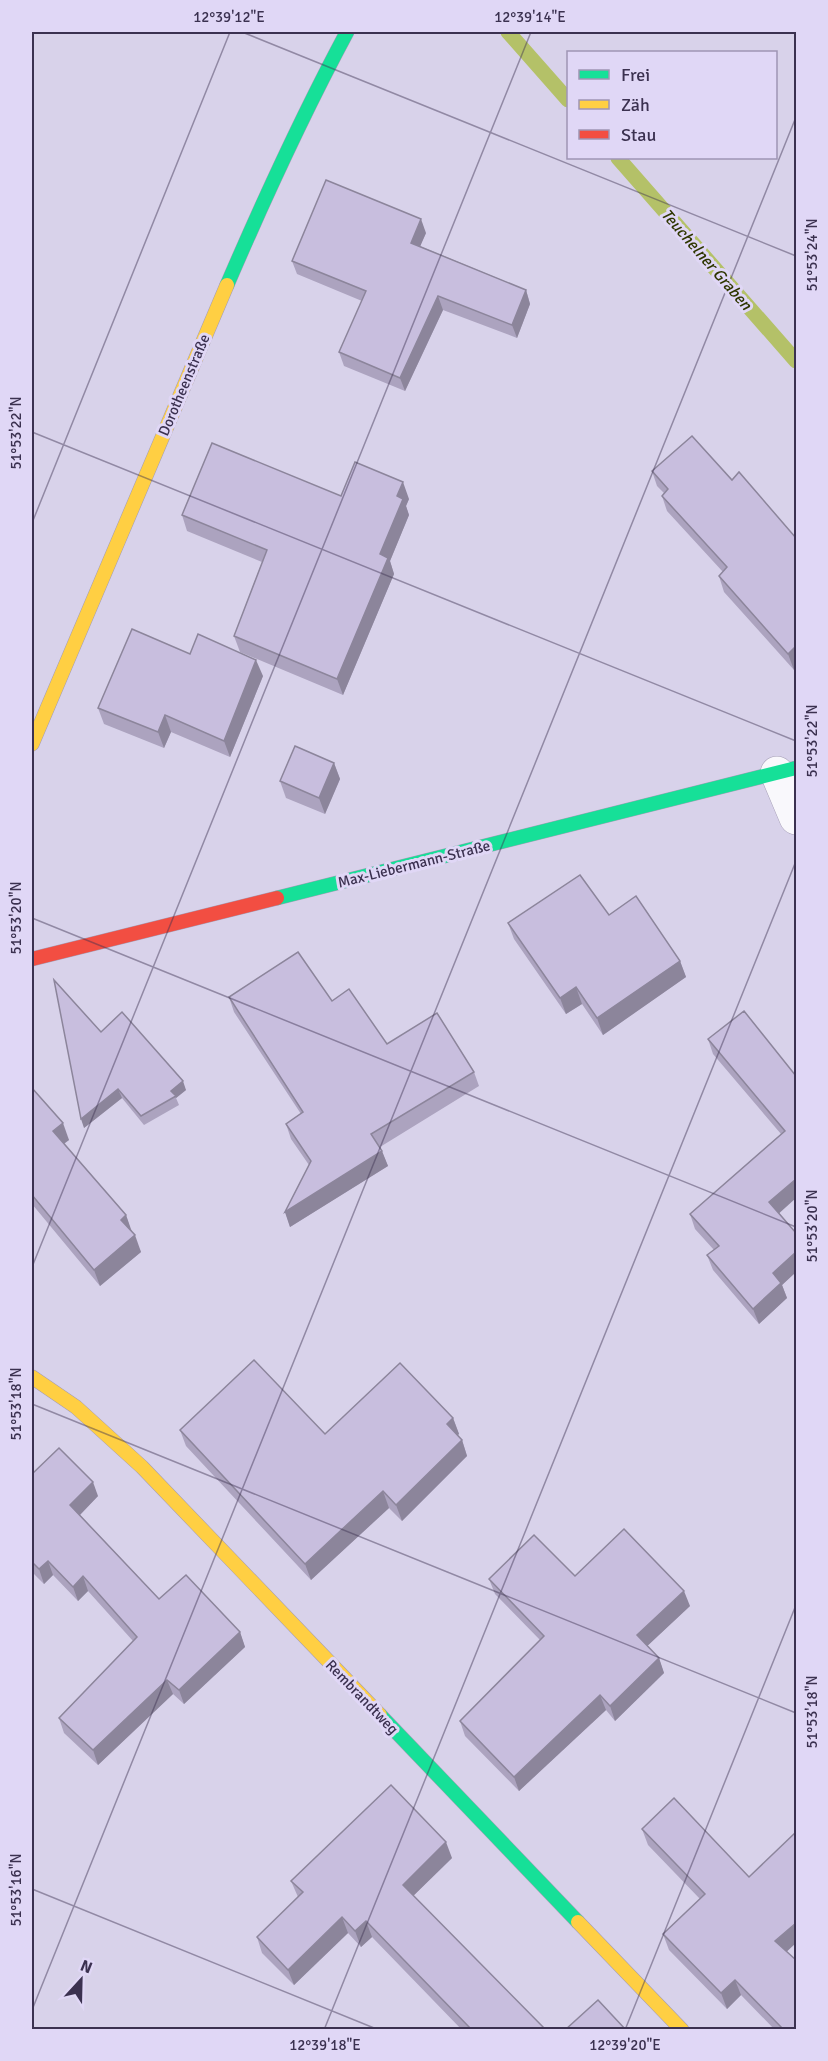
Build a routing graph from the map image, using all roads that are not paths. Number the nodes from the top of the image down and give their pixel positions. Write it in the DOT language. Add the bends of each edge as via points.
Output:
graph roads {
  1 [pos="347,32"];
  2 [pos="32,744"];
  3 [pos="787,771"];
  4 [pos="796,818"];
  5 [pos="32,959"];
  6 [pos="32,1377"];
  7 [pos="682,2030"];
  1 -- 2 [label="street, Dorotheenstraße" via="254,222"];
  3 -- 4 [label="street"];
  3 -- 5 [label="street, Max-Liebermann-Straße"];
  6 -- 7 [label="street, Rembrandtweg" via="76,1407 142,1467"];
}
